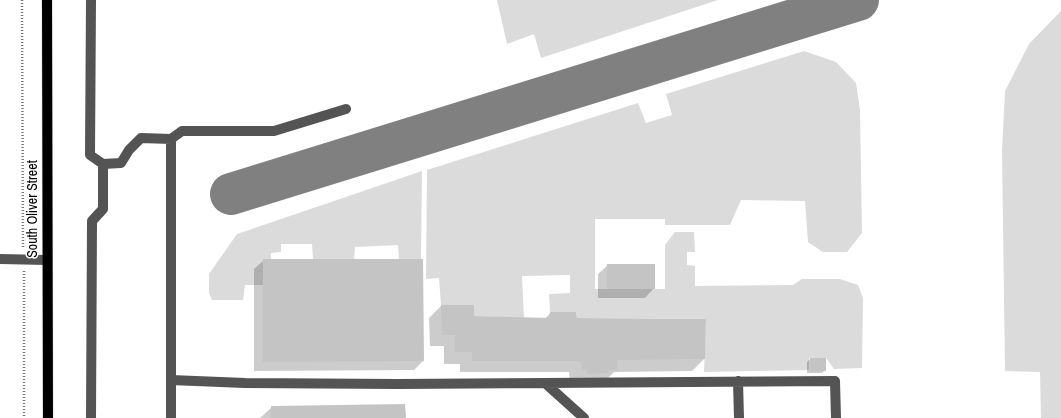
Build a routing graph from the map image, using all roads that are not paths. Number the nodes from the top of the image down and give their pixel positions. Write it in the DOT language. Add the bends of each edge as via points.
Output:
graph roads {
  1 [pos="47,0"];
  2 [pos="91,0"];
  3 [pos="346,109"];
  4 [pos="171,139"];
  5 [pos="103,164"];
  6 [pos="0,259"];
  7 [pos="47,260"];
  8 [pos="171,380"];
  9 [pos="738,381"];
  10 [pos="545,383"];
  11 [pos="48,418"];
  12 [pos="91,418"];
  13 [pos="171,418"];
  14 [pos="584,418"];
  15 [pos="739,418"];
  16 [pos="836,418"];
  1 -- 7 [label="main road, South Oliver Street"];
  2 -- 5 [label="lane" via="90,155"];
  3 -- 4 [label="lane" via="274,131 182,131"];
  4 -- 5 [label="lane" via="141,138 121,163"];
  4 -- 8 [label="lane"];
  5 -- 12 [label="lane" via="103,209 92,222"];
  6 -- 7 [label="lane"];
  7 -- 11 [label="main road, South Oliver Street"];
  8 -- 10 [label="lane" via="314,384"];
  8 -- 13 [label="lane"];
  9 -- 10 [label="lane"];
  9 -- 15 [label="lane"];
  9 -- 16 [label="lane" via="835,381"];
  10 -- 14 [label="lane"];
}
